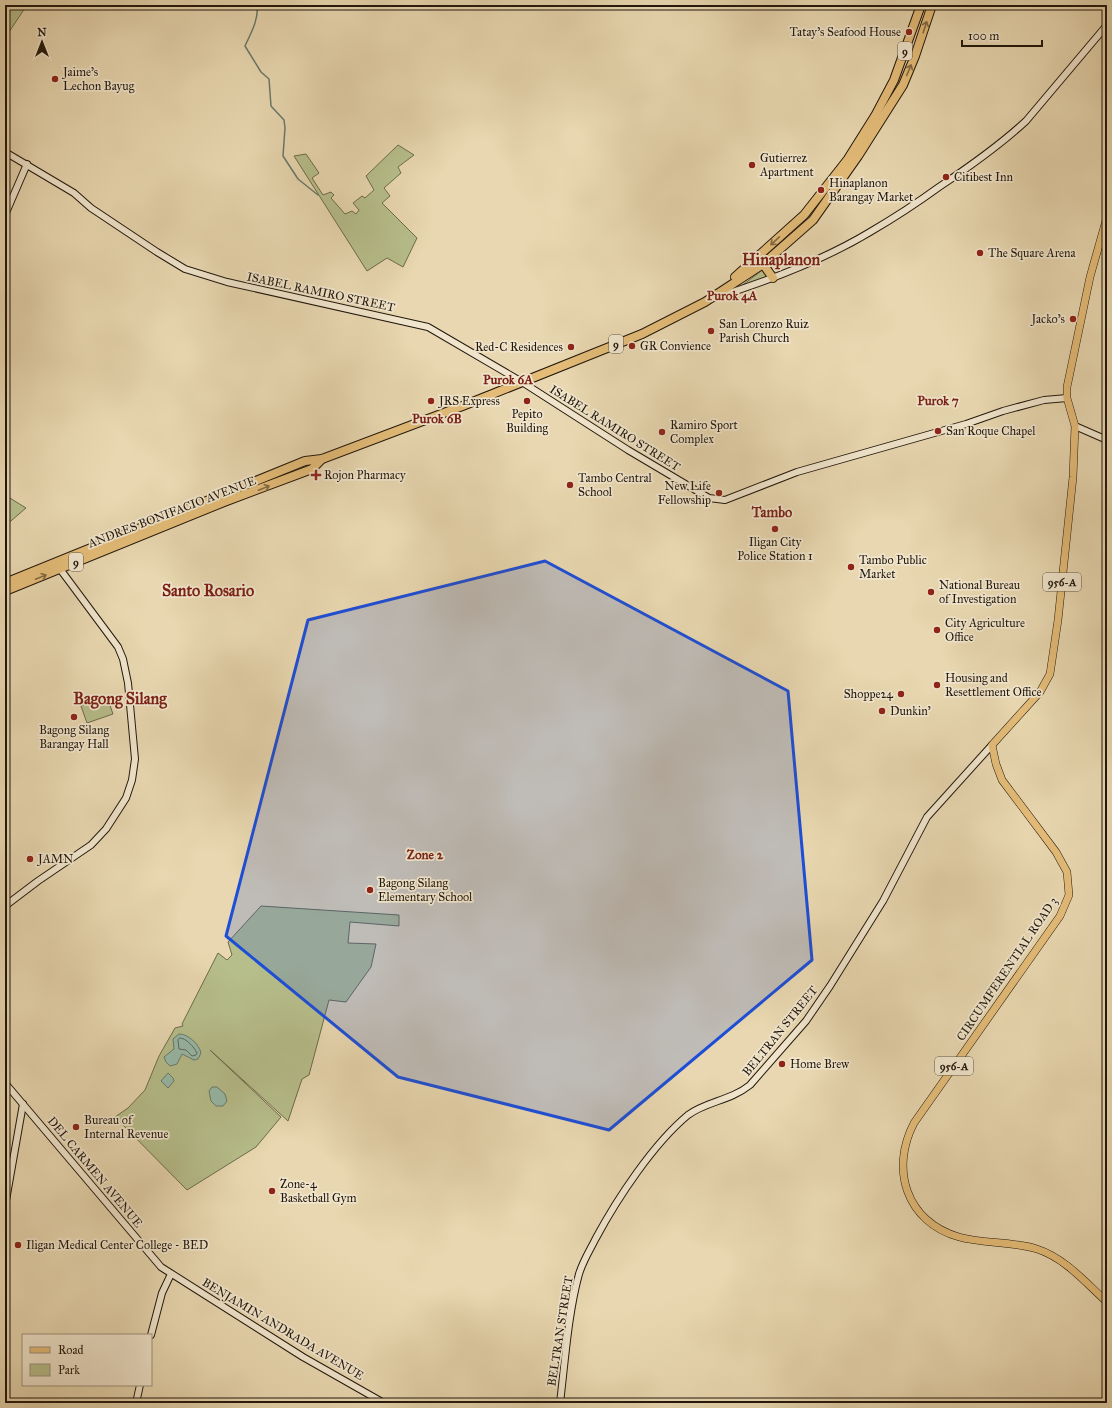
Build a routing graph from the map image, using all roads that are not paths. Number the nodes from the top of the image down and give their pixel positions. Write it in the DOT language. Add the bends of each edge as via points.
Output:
graph roads {
  1 [pos="921,5"];
  2 [pos="932,5"];
  3 [pos="1107,25"];
  4 [pos="5,152"];
  5 [pos="27,164"];
  6 [pos="5,215"];
  7 [pos="1107,217"];
  8 [pos="764,264"];
  9 [pos="773,278"];
  10 [pos="706,301"];
  11 [pos="522,382"];
  12 [pos="1067,398"];
  13 [pos="1075,426"];
  14 [pos="1107,440"];
  15 [pos="322,459"];
  16 [pos="60,569"];
  17 [pos="5,583"];
  18 [pos="5,591"];
  19 [pos="992,745"];
  20 [pos="5,906"];
  21 [pos="5,1083"];
  22 [pos="23,1104"];
  23 [pos="5,1206"];
  24 [pos="171,1274"];
  25 [pos="1107,1302"];
  26 [pos="151,1334"];
  27 [pos="140,1386"];
  28 [pos="136,1403"];
  29 [pos="384,1403"];
  30 [pos="560,1403"];
  1 -- 10 [label="highway, ANDRES BONIFACIO AVENUE / 9, one-way" via="894,80 875,116 844,164 804,215"];
  8 -- 2 [label="highway, ANDRES BONIFACIO AVENUE / 9, one-way" via="813,220 858,156 903,85"];
  3 -- 9 [label="street" via="1038,109 998,145 870,232"];
  4 -- 5 [label="street, ISABEL RAMIRO STREET"];
  5 -- 6 [label="street"];
  5 -- 11 [label="street, ISABEL RAMIRO STREET" via="74,193 91,208 157,252 196,274 428,327"];
  7 -- 12 [label="main road, 956-A" via="1088,284 1068,378"];
  8 -- 9 [label="highway"];
  8 -- 10 [label="highway, ANDRES BONIFACIO AVENUE / 9"];
  9 -- 10 [label="street"];
  10 -- 11 [label="highway, ANDRES BONIFACIO AVENUE / 9" via="642,334"];
  11 -- 12 [label="street, ISABEL RAMIRO STREET" via="628,450 709,498 719,501 797,472 966,424 1003,410 1044,400"];
  11 -- 15 [label="highway, ANDRES BONIFACIO AVENUE / 9"];
  12 -- 13 [label="main road, 956-A"];
  13 -- 14 [label="street"];
  13 -- 19 [label="main road, 956-A" via="1073,477 1050,674 1040,692"];
  16 -- 15 [label="highway, ANDRES BONIFACIO AVENUE / 9, one-way" via="312,469"];
  15 -- 17 [label="highway, ANDRES BONIFACIO AVENUE / 9" via="306,461 247,484"];
  18 -- 16 [label="highway, ANDRES BONIFACIO AVENUE / 9, one-way"];
  16 -- 20 [label="street" via="118,647 123,659 128,683 135,759 132,780 126,798 115,817 91,845"];
  19 -- 25 [label="main road, CIRCUMFERENTIAL ROAD 3 / 956-A" via="1002,780 1063,863 1069,879 1069,895 1060,916 914,1123 903,1153 903,1177 915,1207 944,1232 959,1237 1024,1246 1049,1254"];
  19 -- 30 [label="street, BELTRAN STREET" via="927,817 883,901 806,1020 750,1085 740,1093 695,1110 675,1128 644,1164 614,1207 579,1273"];
  21 -- 22 [label="street, DEL CARMEN AVENUE"];
  22 -- 23 [label="street"];
  22 -- 24 [label="street, DEL CARMEN AVENUE" via="147,1251"];
  24 -- 26 [label="street" via="162,1293"];
  24 -- 29 [label="street, BENJAMIN ANDRADA AVENUE" via="303,1357"];
  27 -- 28 [label="street"];
}
